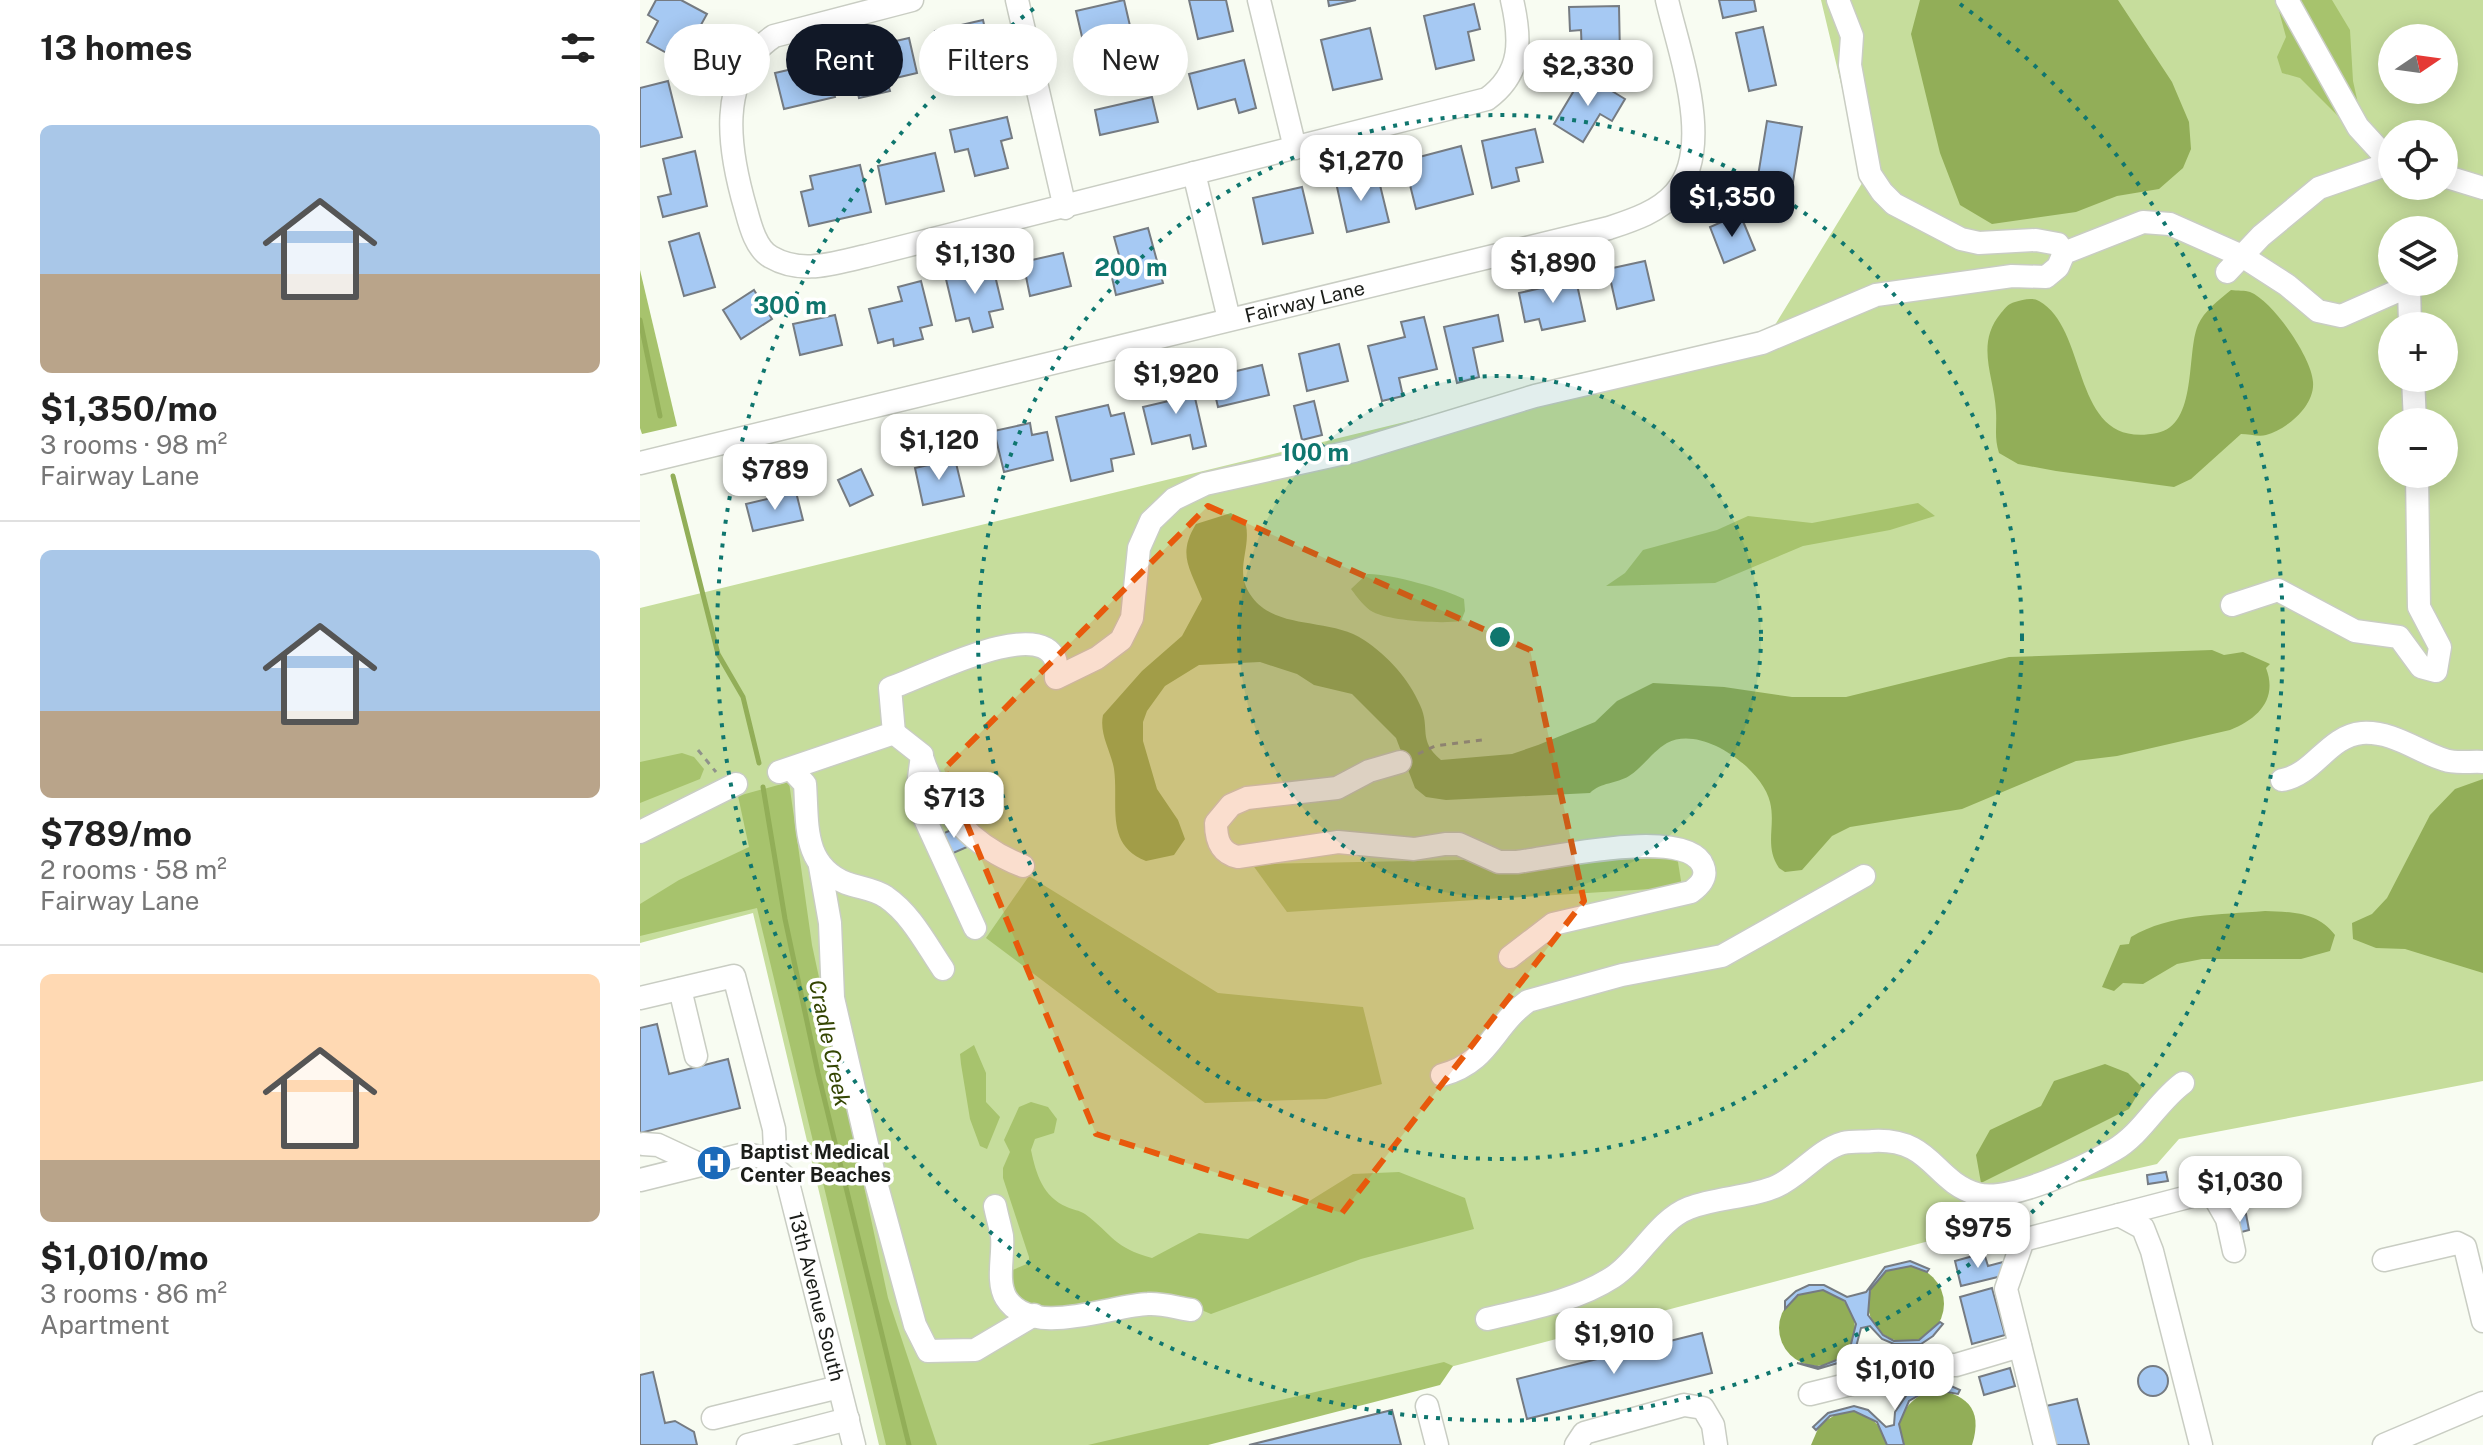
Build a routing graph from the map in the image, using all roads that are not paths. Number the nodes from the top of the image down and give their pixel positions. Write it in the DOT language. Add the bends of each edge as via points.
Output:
graph roads {
  1 [pos="912,0"];
  2 [pos="1017,0"];
  3 [pos="1259,0"];
  4 [pos="1512,0"];
  5 [pos="1667,0"];
  6 [pos="1838,0"];
  7 [pos="2287,0"];
  8 [pos="1295,148"];
  9 [pos="2378,148"];
  10 [pos="2378,168"];
  11 [pos="1194,173"];
  12 [pos="2458,180"];
  13 [pos="2483,188"];
  14 [pos="1065,208"];
  15 [pos="2064,253"];
  16 [pos="2234,264"];
  17 [pos="2410,312"];
  18 [pos="1229,319"];
  19 [pos="640,463"];
  20 [pos="2417,488"];
  21 [pos="2232,605"];
  22 [pos="894,733"];
  23 [pos="922,755"];
  24 [pos="1400,762"];
  25 [pos="2483,762"];
  26 [pos="2282,780"];
  27 [pos="736,784"];
  28 [pos="640,832"];
  29 [pos="820,866"];
  30 [pos="1023,866"];
  31 [pos="1864,876"];
  32 [pos="975,928"];
  33 [pos="1510,957"];
  34 [pos="943,969"];
  35 [pos="680,989"];
  36 [pos="640,998"];
  37 [pos="696,1056"];
  38 [pos="1442,1075"];
  39 [pos="2183,1083"];
  40 [pos="643,1144"];
  41 [pos="766,1160"];
  42 [pos="701,1165"];
  43 [pos="640,1180"];
  44 [pos="995,1206"];
  45 [pos="2119,1215"];
  46 [pos="2234,1251"];
  47 [pos="2384,1260"];
  48 [pos="1191,1310"];
  49 [pos="1034,1315"];
  50 [pos="1487,1319"];
  51 [pos="2483,1321"];
  52 [pos="2020,1346"];
  53 [pos="839,1387"];
  54 [pos="1810,1394"];
  55 [pos="2483,1403"];
  56 [pos="1427,1406"];
  57 [pos="713,1418"];
  58 [pos="848,1419"];
  59 [pos="748,1445"];
  60 [pos="854,1445"];
  61 [pos="1437,1445"];
  62 [pos="1576,1445"];
  63 [pos="1716,1445"];
  64 [pos="2045,1445"];
  65 [pos="2201,1445"];
  66 [pos="2384,1445"];
  1 -- 14 [label="street" via="774,36 759,45 746,66 734,91 730,119 734,170 752,233 767,255 786,265 812,268"];
  2 -- 14 [label="street"];
  3 -- 8 [label="street"];
  4 -- 8 [label="street" via="1520,32 1512,74 1487,99"];
  5 -- 18 [label="street, Fairway Lane" via="1693,120 1691,163 1676,192 1648,214 1609,228"];
  6 -- 15 [label="street" via="1852,36 1852,77 1870,174 1882,192 1894,204 1961,239 2036,240 2058,244"];
  7 -- 9 [label="street" via="2358,127"];
  8 -- 11 [label="street"];
  10 -- 16 [label="street" via="2319,188"];
  11 -- 14 [label="street"];
  11 -- 18 [label="street"];
  12 -- 13 [label="street"];
  15 -- 16 [label="street" via="2143,222 2170,224"];
  15 -- 22 [label="street" via="2046,277 2012,276 1876,295 1762,343 1535,396 1354,451 1205,484 1174,499 1151,521 1139,548 1132,618 1121,640 1056,678 1055,659 1047,651 1033,644 1008,643 890,688"];
  16 -- 17 [label="street" via="2287,285 2318,311 2341,316 2409,286"];
  18 -- 19 [label="street, Fairway Lane"];
  20 -- 21 [label="street" via="2419,607 2440,647 2436,671 2421,667 2399,637 2355,631 2278,590"];
  22 -- 23 [label="street"];
  22 -- 29 [label="street" via="785,771 805,784 809,842"];
  23 -- 30 [label="street" via="931,784 953,816 991,853"];
  23 -- 32 [label="street" via="918,786 925,819"];
  24 -- 33 [label="street" via="1337,788 1247,798 1231,805 1216,823 1221,847 1238,857 1338,842 1414,849 1459,844 1499,862 1517,862 1647,845 1686,849 1703,863 1701,884 1691,892 1553,924"];
  25 -- 26 [label="street" via="2442,760 2415,744 2362,733 2334,745 2295,778"];
  27 -- 28 [label="street"];
  29 -- 34 [label="street" via="848,884 883,894 904,912"];
  29 -- 49 [label="street" via="830,923 833,998 915,1325 928,1351 975,1350"];
  31 -- 38 [label="street" via="1722,956 1622,975 1528,1001 1479,1057 1464,1069"];
  35 -- 36 [label="street"];
  35 -- 37 [label="street"];
  35 -- 41 [label="street" via="734,976 774,1129 775,1150"];
  39 -- 50 [label="street" via="2117,1148 2014,1191 1981,1195 1964,1189 1911,1145 1894,1140 1844,1143 1777,1186 1687,1209 1615,1276 1590,1289"];
  40 -- 42 [label="street" via="658,1145"];
  41 -- 42 [label="street" via="745,1154"];
  41 -- 53 [label="street, 13th Avenue South" via="787,1179"];
  42 -- 43 [label="street"];
  44 -- 49 [label="street" via="1005,1297"];
  45 -- 46 [label="street" via="2211,1191 2227,1219"];
  45 -- 52 [label="street" via="2023,1240 2006,1289"];
  45 -- 65 [label="street" via="2143,1228 2152,1251"];
  47 -- 51 [label="street" via="2457,1243 2465,1247"];
  48 -- 49 [label="street" via="1150,1303 1066,1318"];
  52 -- 54 [label="street" via="1956,1365 1928,1365"];
  52 -- 64 [label="street"];
  53 -- 57 [label="street"];
  53 -- 58 [label="street, 13th Avenue South"];
  55 -- 66 [label="street"];
  56 -- 61 [label="street"];
  58 -- 59 [label="street"];
  58 -- 60 [label="street, 13th Avenue South"];
  62 -- 63 [label="street" via="1584,1433 1684,1405 1703,1408"];
}
